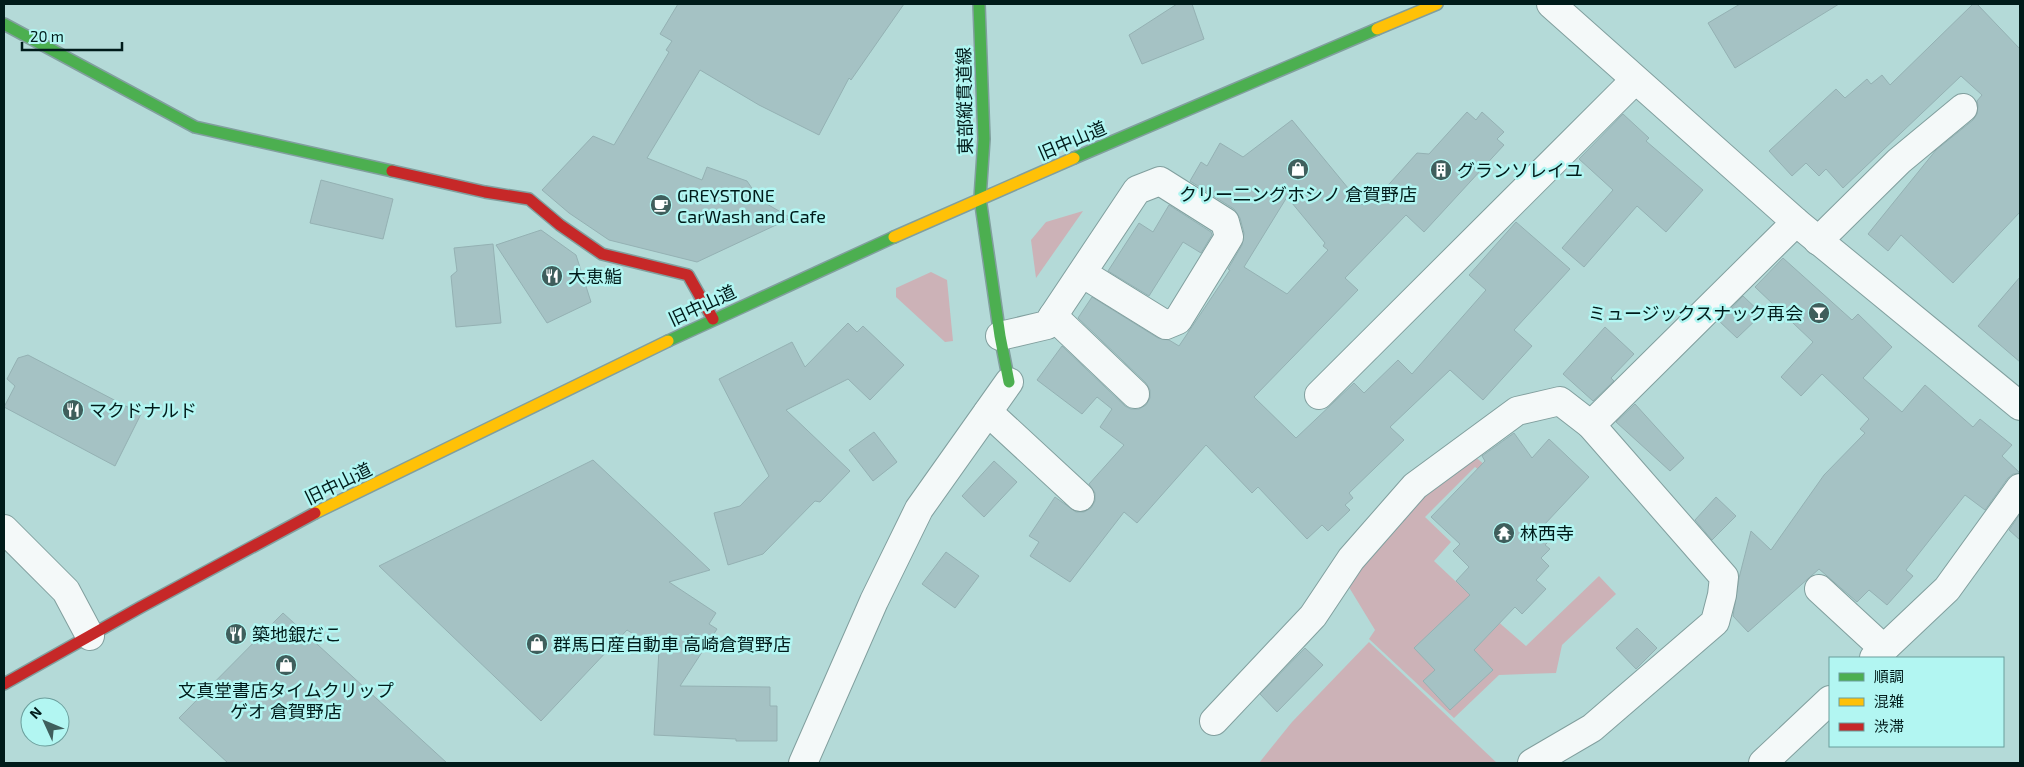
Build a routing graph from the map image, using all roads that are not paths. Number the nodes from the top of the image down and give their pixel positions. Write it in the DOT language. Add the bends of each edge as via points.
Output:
graph roads {
  1 [pos="979,4"];
  2 [pos="1437,4"];
  3 [pos="1551,4"];
  4 [pos="4,24"];
  5 [pos="1635,80"];
  6 [pos="1963,108"];
  7 [pos="980,198"];
  8 [pos="1796,222"];
  9 [pos="1818,241"];
  10 [pos="1082,273"];
  11 [pos="1053,316"];
  12 [pos="713,319"];
  13 [pos="1000,336"];
  14 [pos="1009,382"];
  15 [pos="1135,394"];
  16 [pos="1319,396"];
  17 [pos="2020,406"];
  18 [pos="988,412"];
  19 [pos="1591,425"];
  20 [pos="2020,488"];
  21 [pos="1080,497"];
  22 [pos="4,529"];
  23 [pos="1819,589"];
  24 [pos="90,636"];
  25 [pos="1879,653"];
  26 [pos="4,684"];
  27 [pos="1829,701"];
  28 [pos="1214,721"];
  29 [pos="803,763"];
  30 [pos="1532,763"];
  31 [pos="1763,763"];
  1 -- 7 [label="main road, 東部縦貫道線" via="984,139"];
  2 -- 7 [label="main road, 旧中山道"];
  3 -- 5 [label="street"];
  4 -- 12 [label="main road" via="195,127 528,199 602,254 688,275"];
  5 -- 8 [label="street"];
  5 -- 16 [label="street"];
  6 -- 9 [label="street" via="1899,162"];
  7 -- 12 [label="main road, 旧中山道"];
  7 -- 13 [label="main road, 東部縦貫道線"];
  8 -- 9 [label="street"];
  8 -- 19 [label="street"];
  9 -- 17 [label="street"];
  10 -- 10 [label="street" via="1137,190 1160,181 1225,222 1229,237 1178,320 1166,325"];
  10 -- 11 [label="street"];
  11 -- 13 [label="street" via="1047,325"];
  11 -- 15 [label="street"];
  12 -- 24 [label="main road, 旧中山道" via="323,509"];
  13 -- 14 [label="main road, 東部縦貫道線"];
  14 -- 18 [label="street"];
  18 -- 21 [label="street"];
  18 -- 29 [label="street" via="919,509 874,600"];
  19 -- 28 [label="street" via="1560,401 1517,411 1415,486 1351,559 1314,616"];
  19 -- 30 [label="street" via="1724,577 1722,595 1715,622 1592,728"];
  20 -- 25 [label="street" via="1947,589"];
  22 -- 24 [label="street" via="66,591"];
  23 -- 25 [label="street"];
  24 -- 26 [label="main road, 旧中山道"];
  27 -- 31 [label="street"];
}
